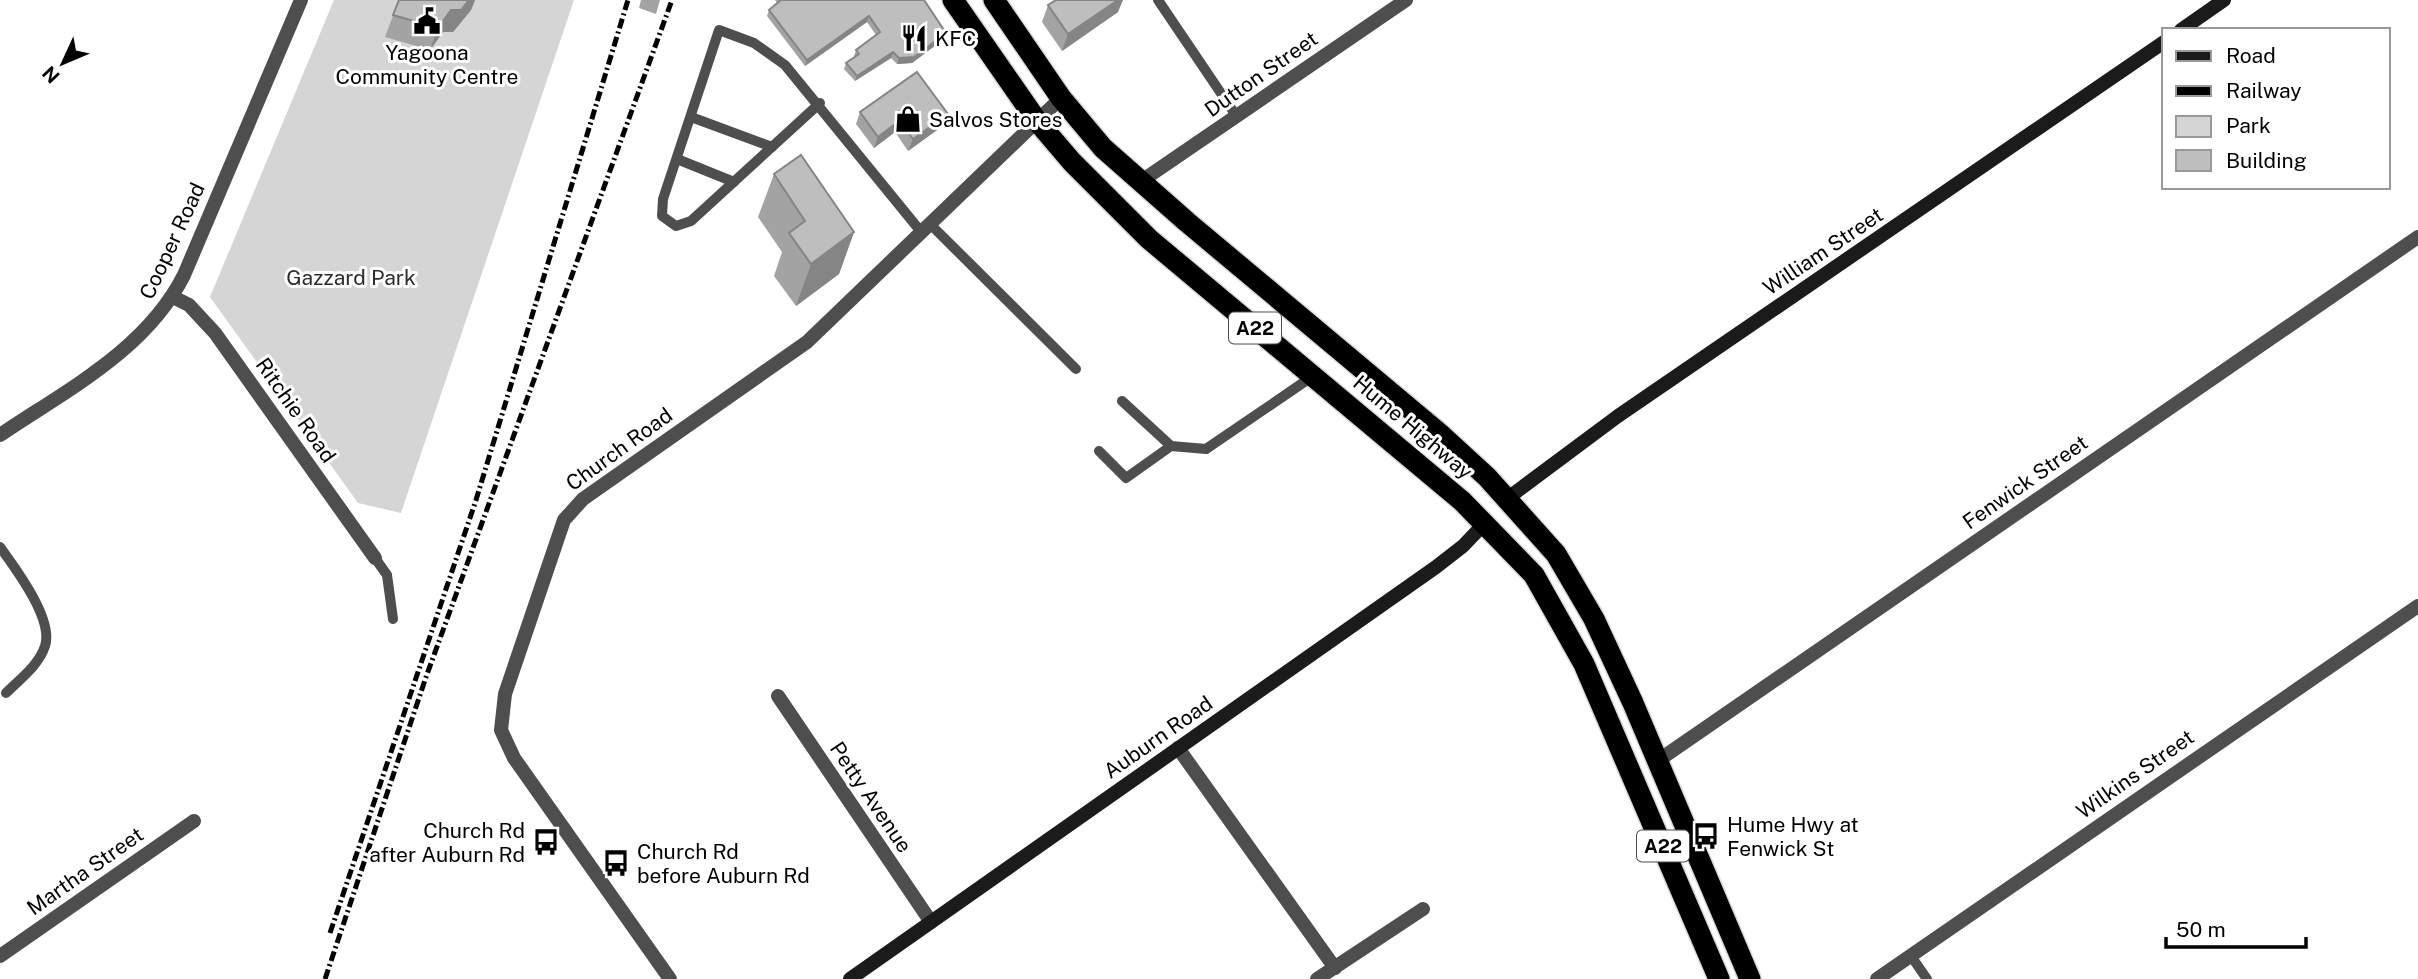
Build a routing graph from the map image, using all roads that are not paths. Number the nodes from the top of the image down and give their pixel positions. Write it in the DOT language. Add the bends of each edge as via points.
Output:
graph roads {
  1 [pos="301,0"];
  2 [pos="953,0"];
  3 [pos="994,0"];
  4 [pos="1158,0"];
  5 [pos="1406,0"];
  6 [pos="2224,0"];
  7 [pos="2185,28"];
  8 [pos="2162,43"];
  9 [pos="1061,99"];
  10 [pos="820,103"];
  11 [pos="691,117"];
  12 [pos="1237,117"];
  13 [pos="1037,121"];
  14 [pos="772,148"];
  15 [pos="677,159"];
  16 [pos="734,182"];
  17 [pos="1140,182"];
  18 [pos="926,228"];
  19 [pos="2418,237"];
  20 [pos="173,297"];
  21 [pos="1076,369"];
  22 [pos="1313,376"];
  23 [pos="1122,401"];
  24 [pos="0,435"];
  25 [pos="1171,446"];
  26 [pos="1099,451"];
  27 [pos="1508,498"];
  28 [pos="1485,523"];
  29 [pos="0,547"];
  30 [pos="375,558"];
  31 [pos="2418,606"];
  32 [pos="393,619"];
  33 [pos="6,693"];
  34 [pos="778,696"];
  35 [pos="1178,748"];
  36 [pos="1656,762"];
  37 [pos="194,821"];
  38 [pos="1423,909"];
  39 [pos="931,922"];
  40 [pos="0,956"];
  41 [pos="1910,956"];
  42 [pos="1335,968"];
  43 [pos="670,979"];
  44 [pos="850,979"];
  45 [pos="1317,979"];
  46 [pos="1719,979"];
  47 [pos="1751,979"];
  48 [pos="1877,979"];
  49 [pos="1927,979"];
  1 -- 20 [label="street, Cooper Road"];
  2 -- 13 [label="highway, Hume Highway / A22"];
  3 -- 9 [label="highway, Hume Highway / A22"];
  4 -- 12 [label="lane"];
  5 -- 12 [label="street, Dutton Street"];
  6 -- 7 [label="street"];
  8 -- 27 [label="street, William Street" via="1595,432"];
  9 -- 13 [label="street, Church Road"];
  9 -- 17 [label="highway, Hume Highway / A22"];
  10 -- 11 [label="lane" via="772,53 719,30"];
  10 -- 14 [label="lane"];
  10 -- 18 [label="lane"];
  11 -- 14 [label="lane"];
  11 -- 15 [label="lane"];
  12 -- 17 [label="street, Dutton Street"];
  13 -- 18 [label="street, Church Road"];
  13 -- 22 [label="highway, Hume Highway / A22" via="1149,239"];
  14 -- 16 [label="lane"];
  15 -- 16 [label="lane"];
  15 -- 16 [label="lane" via="661,207 668,223 676,226 691,221"];
  17 -- 27 [label="highway, Hume Highway / A22" via="1439,433"];
  18 -- 21 [label="lane"];
  18 -- 43 [label="street, Church Road" via="807,342 572,508 564,520 509,682 502,717 506,744"];
  19 -- 36 [label="street, Fenwick Street"];
  20 -- 24 [label="street, Cooper Road" via="135,342"];
  20 -- 30 [label="street, Ritchie Road" via="202,316"];
  22 -- 25 [label="lane" via="1206,449"];
  22 -- 28 [label="highway, Hume Highway / A22"];
  23 -- 25 [label="lane"];
  25 -- 26 [label="lane" via="1126,478"];
  27 -- 28 [label="highway"];
  27 -- 36 [label="highway, Hume Highway / A22" via="1537,529 1572,579 1633,703"];
  28 -- 35 [label="street, Auburn Road" via="1436,567"];
  28 -- 46 [label="highway, Hume Highway / A22" via="1534,575 1557,611"];
  29 -- 33 [label="lane" via="31,591 46,644 34,665"];
  30 -- 32 [label="lane" via="387,575"];
  31 -- 41 [label="street, Wilkins Street"];
  34 -- 39 [label="street, Petty Avenue"];
  35 -- 39 [label="street, Auburn Road"];
  35 -- 42 [label="street"];
  36 -- 47 [label="highway, Hume Highway / A22"];
  37 -- 40 [label="street, Martha Street"];
  38 -- 42 [label="street"];
  39 -- 44 [label="street, Auburn Road"];
  41 -- 48 [label="street, Wilkins Street"];
  41 -- 49 [label="lane"];
  42 -- 45 [label="street"];
}
